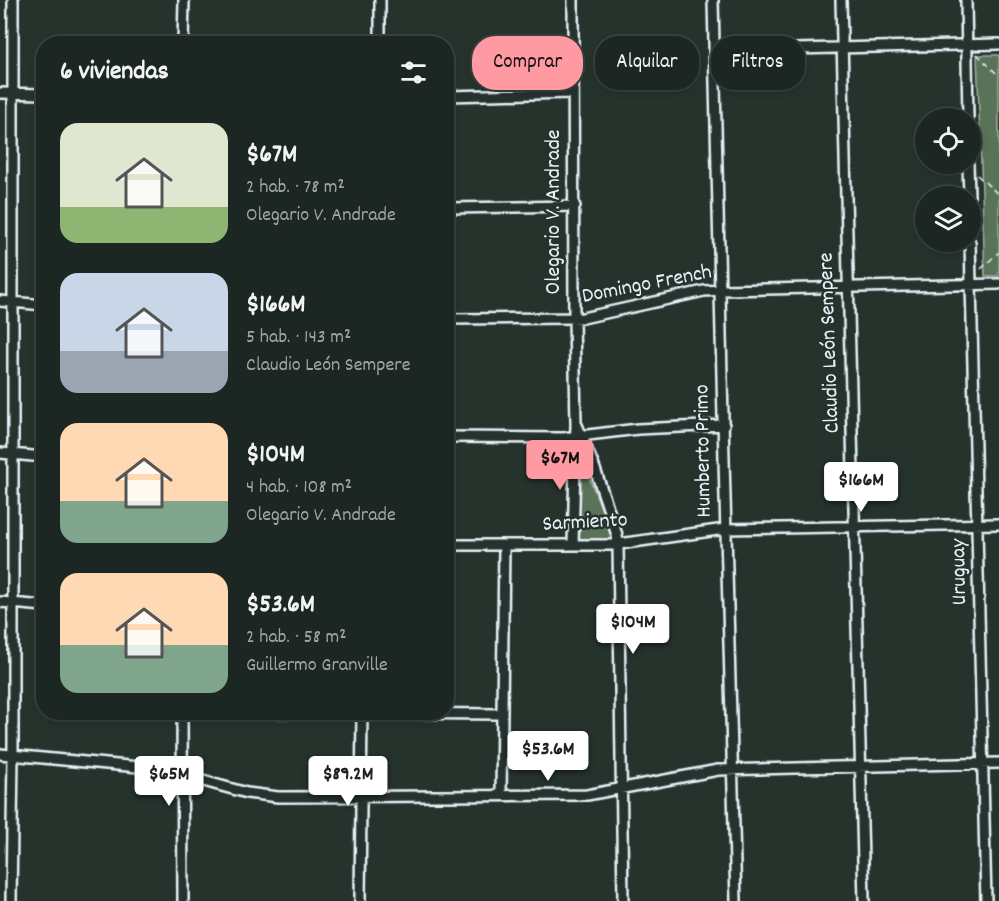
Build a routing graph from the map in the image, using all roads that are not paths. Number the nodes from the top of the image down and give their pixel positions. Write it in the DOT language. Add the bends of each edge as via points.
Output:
graph roads {
  1 [pos="13,0"];
  2 [pos="184,0"];
  3 [pos="380,0"];
  4 [pos="573,0"];
  5 [pos="713,0"];
  6 [pos="841,0"];
  7 [pos="966,0"];
  8 [pos="183,36"];
  9 [pos="380,36"];
  10 [pos="714,36"];
  11 [pos="999,44"];
  12 [pos="967,45"];
  13 [pos="843,47"];
  14 [pos="805,48"];
  15 [pos="715,90"];
  16 [pos="0,93"];
  17 [pos="13,93"];
  18 [pos="573,93"];
  19 [pos="36,94"];
  20 [pos="454,96"];
  21 [pos="968,108"];
  22 [pos="575,206"];
  23 [pos="454,208"];
  24 [pos="971,252"];
  25 [pos="972,281"];
  26 [pos="999,284"];
  27 [pos="848,288"];
  28 [pos="721,290"];
  29 [pos="0,301"];
  30 [pos="13,302"];
  31 [pos="36,304"];
  32 [pos="574,318"];
  33 [pos="454,319"];
  34 [pos="724,426"];
  35 [pos="579,436"];
  36 [pos="454,437"];
  37 [pos="0,453"];
  38 [pos="13,454"];
  39 [pos="36,456"];
  40 [pos="979,524"];
  41 [pos="999,524"];
  42 [pos="855,526"];
  43 [pos="725,529"];
  44 [pos="618,544"];
  45 [pos="454,545"];
  46 [pos="573,545"];
  47 [pos="504,546"];
  48 [pos="0,602"];
  49 [pos="13,603"];
  50 [pos="36,605"];
  51 [pos="454,714"];
  52 [pos="501,714"];
  53 [pos="182,720"];
  54 [pos="362,720"];
  55 [pos="0,754"];
  56 [pos="14,755"];
  57 [pos="983,763"];
  58 [pos="999,763"];
  59 [pos="861,767"];
  60 [pos="732,770"];
  61 [pos="182,774"];
  62 [pos="621,789"];
  63 [pos="501,795"];
  64 [pos="362,797"];
  65 [pos="11,901"];
  66 [pos="183,901"];
  67 [pos="360,901"];
  68 [pos="623,901"];
  69 [pos="736,901"];
  70 [pos="864,901"];
  71 [pos="986,901"];
  1 -- 17 [label="street"];
  2 -- 8 [label="street"];
  3 -- 9 [label="street"];
  4 -- 18 [label="street, Olegario V. Andrade"];
  5 -- 10 [label="street, Humberto Primo"];
  6 -- 13 [label="street, Claudio León Sempere"];
  7 -- 12 [label="street"];
  11 -- 12 [label="street"];
  12 -- 13 [label="street"];
  12 -- 21 [label="street"];
  13 -- 14 [label="street"];
  13 -- 27 [label="street, Claudio León Sempere"];
  15 -- 28 [label="street, Humberto Primo"];
  16 -- 17 [label="street"];
  17 -- 19 [label="street"];
  17 -- 30 [label="street"];
  18 -- 20 [label="street"];
  18 -- 22 [label="street, Olegario V. Andrade"];
  22 -- 23 [label="street"];
  22 -- 32 [label="street, Olegario V. Andrade"];
  24 -- 25 [label="street, Uruguay"];
  25 -- 26 [label="street, Domingo French"];
  25 -- 27 [label="street, Domingo French"];
  25 -- 40 [label="street, Uruguay"];
  27 -- 28 [label="street, Domingo French"];
  27 -- 42 [label="street, Claudio León Sempere"];
  28 -- 32 [label="street, Domingo French"];
  28 -- 34 [label="street, Humberto Primo"];
  29 -- 30 [label="street"];
  30 -- 31 [label="street"];
  30 -- 38 [label="street"];
  32 -- 33 [label="street, Domingo French"];
  32 -- 35 [label="street, Olegario V. Andrade"];
  34 -- 35 [label="street"];
  34 -- 43 [label="street, Humberto Primo"];
  35 -- 36 [label="street"];
  35 -- 44 [label="street, Olegario V. Andrade" via="595,469"];
  35 -- 46 [label="street, Olegario V. Andrade"];
  37 -- 38 [label="street"];
  38 -- 39 [label="street"];
  38 -- 49 [label="street"];
  40 -- 41 [label="street, Sarmiento"];
  40 -- 42 [label="street, Sarmiento"];
  40 -- 57 [label="street, Uruguay"];
  42 -- 43 [label="street, Sarmiento"];
  42 -- 59 [label="street, Claudio León Sempere"];
  43 -- 44 [label="street, Sarmiento"];
  43 -- 60 [label="street, Humberto Primo"];
  44 -- 46 [label="street, Sarmiento"];
  44 -- 62 [label="street, Olegario V. Andrade"];
  45 -- 47 [label="street, Sarmiento"];
  46 -- 47 [label="street, Sarmiento"];
  47 -- 52 [label="street"];
  48 -- 49 [label="street"];
  49 -- 50 [label="street"];
  49 -- 56 [label="street"];
  51 -- 52 [label="street"];
  52 -- 63 [label="street"];
  53 -- 61 [label="street"];
  54 -- 64 [label="street"];
  55 -- 56 [label="street"];
  56 -- 61 [label="street"];
  56 -- 65 [label="street"];
  57 -- 58 [label="street"];
  57 -- 59 [label="street"];
  57 -- 71 [label="street, Uruguay"];
  59 -- 60 [label="street"];
  59 -- 70 [label="street, Claudio León Sempere"];
  60 -- 62 [label="street"];
  60 -- 69 [label="street, Humberto Primo"];
  61 -- 64 [label="street" via="262,796"];
  61 -- 66 [label="street"];
  62 -- 63 [label="street" via="587,795"];
  62 -- 68 [label="street, Olegario V. Andrade"];
  63 -- 64 [label="street"];
  64 -- 67 [label="street"];
}
